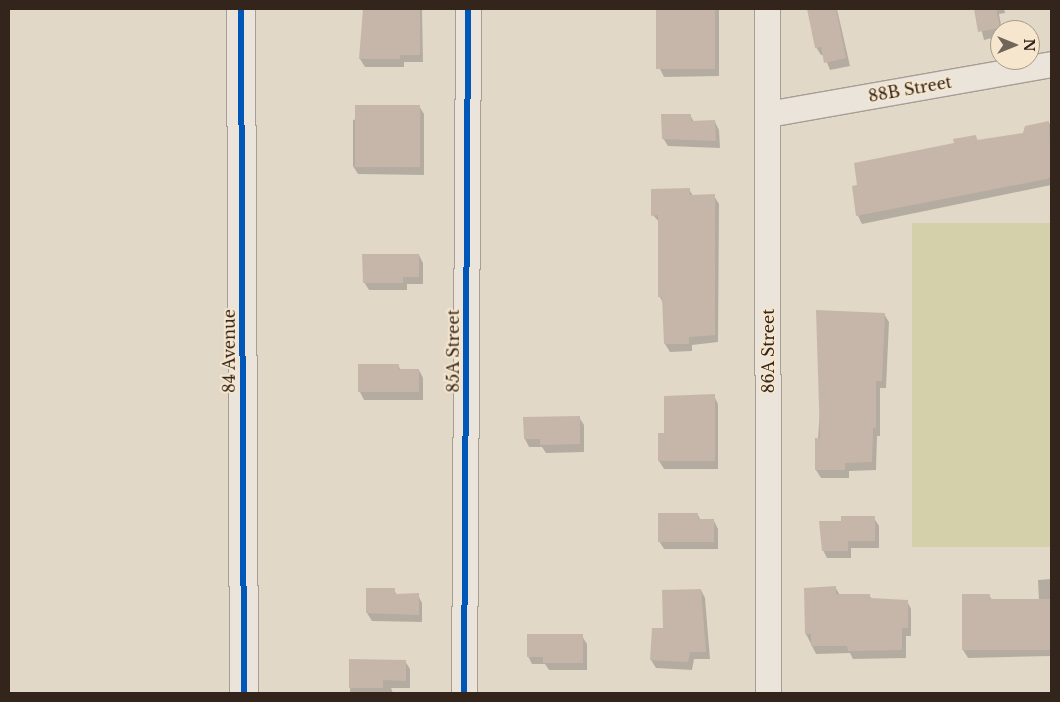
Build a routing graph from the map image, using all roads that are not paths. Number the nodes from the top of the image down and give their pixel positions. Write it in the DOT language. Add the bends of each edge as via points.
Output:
graph roads {
  1 [pos="241,9"];
  2 [pos="468,9"];
  3 [pos="767,9"];
  4 [pos="1051,64"];
  5 [pos="768,114"];
  6 [pos="244,693"];
  7 [pos="464,693"];
  8 [pos="768,693"];
  1 -- 6 [label="street, 84 Avenue"];
  2 -- 7 [label="street, 85A Street"];
  3 -- 5 [label="street, 86A Street"];
  4 -- 5 [label="street, 88B Street"];
  5 -- 8 [label="street, 86A Street"];
}
